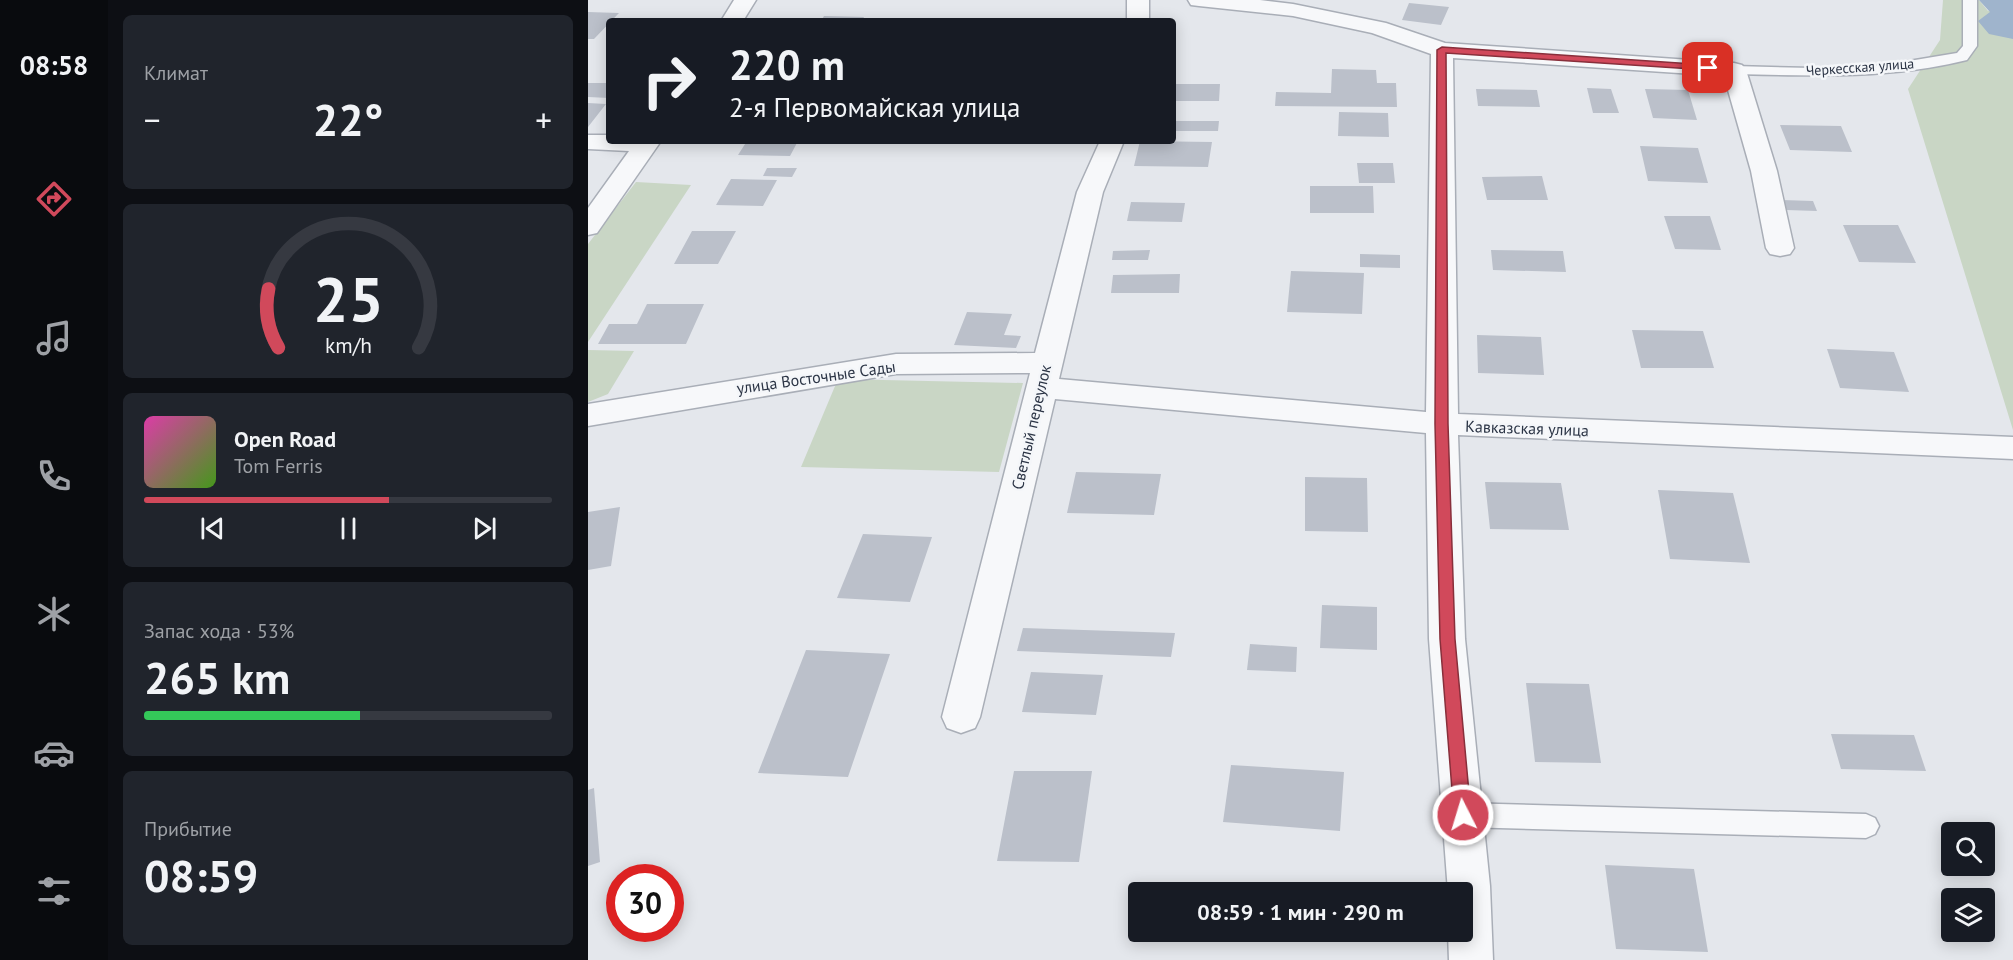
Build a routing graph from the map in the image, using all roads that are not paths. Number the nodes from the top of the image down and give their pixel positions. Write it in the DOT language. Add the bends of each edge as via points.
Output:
graph roads {
  1 [pos="745,0"];
  2 [pos="1138,0"];
  3 [pos="1198,0"];
  4 [pos="1970,0"];
  5 [pos="734,18"];
  6 [pos="1138,18"];
  7 [pos="1442,50"];
  8 [pos="1734,70"];
  9 [pos="588,142"];
  10 [pos="606,142"];
  11 [pos="647,144"];
  12 [pos="1111,144"];
  13 [pos="588,227"];
  14 [pos="1780,249"];
  15 [pos="1044,376"];
  16 [pos="588,415"];
  17 [pos="1442,424"];
  18 [pos="2013,448"];
  19 [pos="961,717"];
  20 [pos="1463,815"];
  21 [pos="1866,826"];
  22 [pos="1471,960"];
  1 -- 5 [label="street"];
  2 -- 6 [label="street"];
  3 -- 7 [label="street" via="1293,10 1378,28"];
  4 -- 8 [label="lane, Черкесская улица" via="1970,46 1962,57 1885,69"];
  7 -- 8 [label="street"];
  7 -- 17 [label="street"];
  8 -- 14 [label="street" via="1764,171"];
  9 -- 10 [label="street"];
  11 -- 13 [label="street"];
  12 -- 15 [label="street, Светлый переулок" via="1090,192"];
  15 -- 16 [label="street, улица Восточные Сады" via="896,364"];
  15 -- 17 [label="street, Кавказcкая улица"];
  15 -- 19 [label="street, Светлый переулок"];
  17 -- 18 [label="street, Кавказcкая улица"];
  17 -- 20 [label="street" via="1447,639"];
  20 -- 21 [label="lane"];
  20 -- 22 [label="street"];
}
